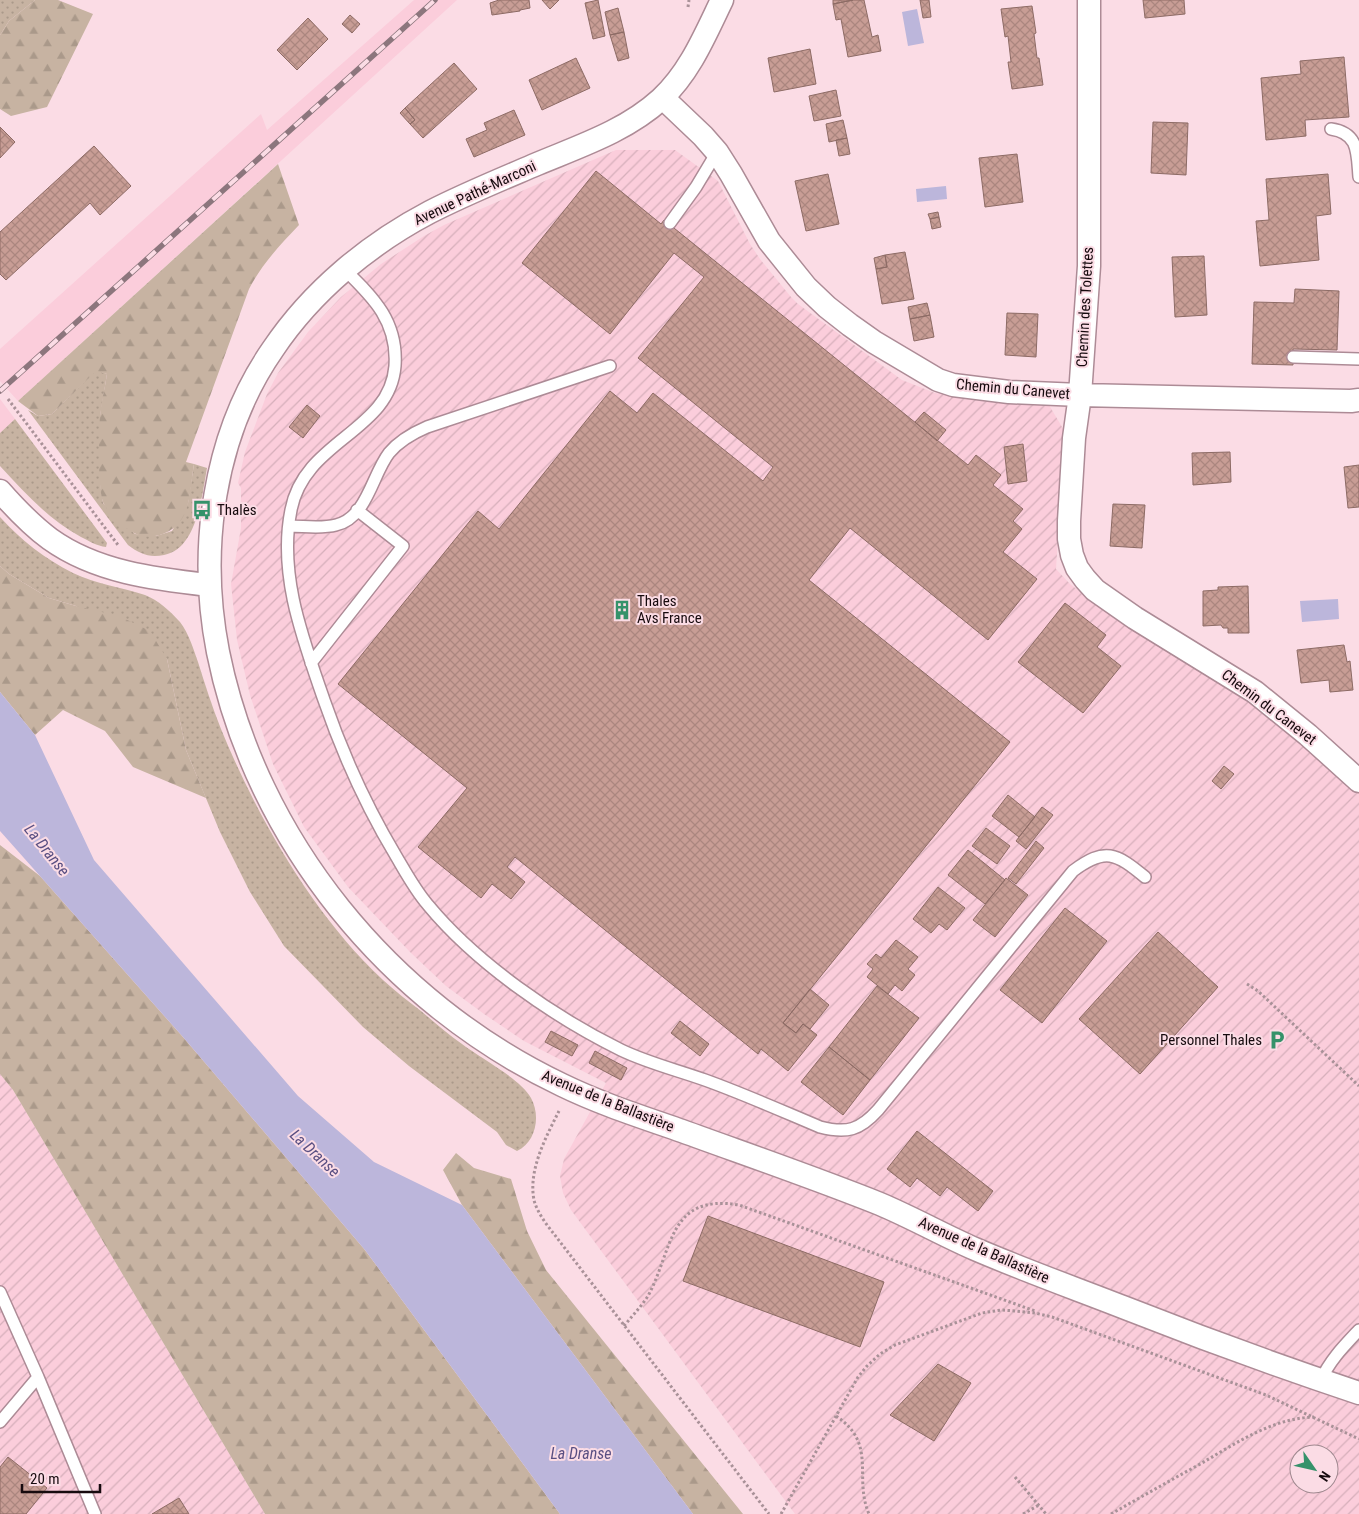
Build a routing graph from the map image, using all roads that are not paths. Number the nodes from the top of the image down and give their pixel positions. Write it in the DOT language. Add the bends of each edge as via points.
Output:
graph roads {
  1 [pos="722,0"];
  2 [pos="1089,0"];
  3 [pos="663,98"];
  4 [pos="1331,130"];
  5 [pos="717,152"];
  6 [pos="1359,177"];
  7 [pos="670,223"];
  8 [pos="345,270"];
  9 [pos="1293,357"];
  10 [pos="1359,359"];
  11 [pos="610,366"];
  12 [pos="1080,395"];
  13 [pos="1359,400"];
  14 [pos="0,491"];
  15 [pos="357,510"];
  16 [pos="289,526"];
  17 [pos="209,584"];
  18 [pos="311,663"];
  19 [pos="1359,781"];
  20 [pos="1145,877"];
  21 [pos="0,1292"];
  22 [pos="1359,1330"];
  23 [pos="38,1376"];
  24 [pos="1321,1380"];
  25 [pos="1359,1393"];
  26 [pos="0,1422"];
  27 [pos="95,1514"];
  1 -- 3 [label="street, Avenue Pathé-Marconi" via="689,64"];
  2 -- 12 [label="street, Chemin des Tolettes" via="1089,266"];
  3 -- 5 [label="street, Chemin du Canevet"];
  3 -- 8 [label="street, Avenue Pathé-Marconi" via="613,131 425,214 370,249"];
  4 -- 6 [label="lane" via="1349,135 1355,142"];
  5 -- 7 [label="lane"];
  5 -- 12 [label="street, Chemin du Canevet" via="787,265 827,307 874,342 923,372 953,385 1009,392"];
  8 -- 16 [label="lane" via="373,298 390,325 395,348 394,372 384,401 374,413 330,448 302,480"];
  8 -- 17 [label="street, Avenue Pathé-Marconi" via="297,317 276,343 246,396 220,475 213,512"];
  9 -- 10 [label="lane"];
  11 -- 15 [label="lane" via="413,433 389,453"];
  12 -- 13 [label="street"];
  12 -- 19 [label="street, Chemin du Canevet" via="1074,438 1069,539 1077,568 1109,601 1254,692"];
  14 -- 17 [label="street" via="32,525 69,551 112,569"];
  15 -- 16 [label="lane" via="336,525"];
  15 -- 18 [label="lane" via="403,546"];
  16 -- 18 [label="lane" via="293,600"];
  17 -- 24 [label="street, Avenue de la Ballastière" via="213,625 231,705 245,743 299,852 346,918 373,948 433,1004 465,1028 498,1051 570,1089 881,1205 974,1248 1206,1340"];
  18 -- 20 [label="lane" via="348,763 383,834 416,889 459,940 528,994 623,1051 830,1129 851,1129 869,1119 1073,871 1095,857 1108,855 1120,858"];
  21 -- 23 [label="lane"];
  22 -- 24 [label="lane" via="1336,1354"];
  23 -- 26 [label="lane"];
  23 -- 27 [label="lane"];
  24 -- 25 [label="street, Avenue de la Ballastière"];
}
